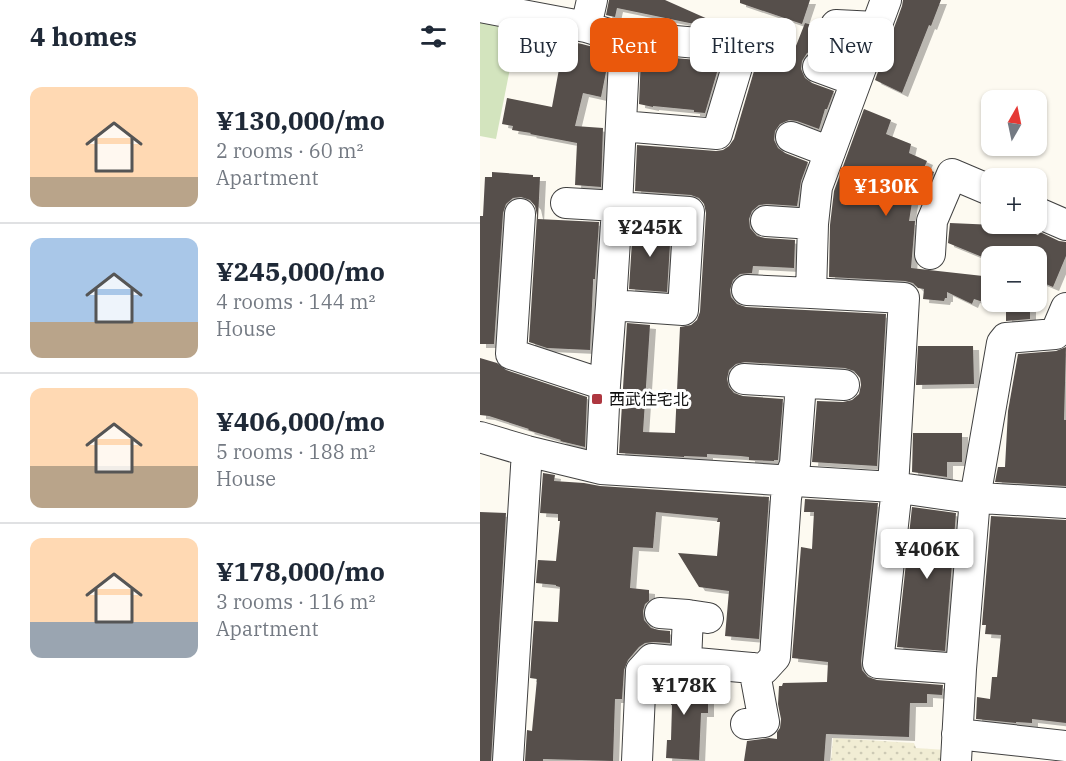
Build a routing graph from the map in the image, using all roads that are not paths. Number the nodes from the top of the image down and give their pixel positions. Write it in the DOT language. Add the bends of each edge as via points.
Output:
graph roads {
  1 [pos="480,7"];
  2 [pos="881,13"];
  3 [pos="589,14"];
  4 [pos="862,18"];
  5 [pos="678,41"];
  6 [pos="623,72"];
  7 [pos="832,72"];
  8 [pos="856,81"];
  9 [pos="621,126"];
  10 [pos="791,137"];
  11 [pos="830,153"];
  12 [pos="981,186"];
  13 [pos="566,203"];
  14 [pos="617,206"];
  15 [pos="520,214"];
  16 [pos="1047,217"];
  17 [pos="766,221"];
  18 [pos="813,224"];
  19 [pos="1066,225"];
  20 [pos="930,254"];
  21 [pos="747,290"];
  22 [pos="811,293"];
  23 [pos="611,305"];
  24 [pos="1066,308"];
  25 [pos="744,379"];
  26 [pos="801,382"];
  27 [pos="604,386"];
  28 [pos="844,386"];
  29 [pos="480,437"];
  30 [pos="526,451"];
  31 [pos="601,469"];
  32 [pos="789,480"];
  33 [pos="895,487"];
  34 [pos="975,498"];
  35 [pos="1066,503"];
  36 [pos="686,615"];
  37 [pos="686,662"];
  38 [pos="754,668"];
  39 [pos="961,669"];
  40 [pos="746,724"];
  41 [pos="1066,746"];
  42 [pos="957,747"];
  43 [pos="508,761"];
  44 [pos="637,761"];
  1 -- 3 [label="street"];
  2 -- 4 [label="street"];
  2 -- 8 [label="street"];
  5 -- 9 [label="street" via="743,47 717,134"];
  6 -- 9 [label="street"];
  7 -- 8 [label="street"];
  8 -- 11 [label="street"];
  9 -- 14 [label="street"];
  10 -- 11 [label="street"];
  11 -- 18 [label="street" via="817,187"];
  12 -- 20 [label="street" via="952,174 932,221"];
  13 -- 14 [label="street"];
  14 -- 23 [label="street"];
  14 -- 23 [label="street" via="689,212 684,299 683,310"];
  15 -- 27 [label="street" via="511,354"];
  16 -- 19 [label="street"];
  17 -- 18 [label="street"];
  18 -- 22 [label="street"];
  21 -- 22 [label="street"];
  22 -- 33 [label="street" via="904,298"];
  23 -- 27 [label="street"];
  24 -- 34 [label="street" via="1056,334 998,341"];
  25 -- 26 [label="street"];
  26 -- 28 [label="street"];
  26 -- 32 [label="street" via="795,465"];
  27 -- 31 [label="street"];
  29 -- 30 [label="street"];
  30 -- 31 [label="street"];
  30 -- 43 [label="street"];
  31 -- 32 [label="street"];
  32 -- 33 [label="street"];
  32 -- 38 [label="street" via="775,657 764,669"];
  33 -- 34 [label="street"];
  33 -- 39 [label="street" via="878,663"];
  34 -- 35 [label="street"];
  34 -- 39 [label="street"];
  36 -- 37 [label="street"];
  37 -- 38 [label="street"];
  37 -- 44 [label="street" via="652,659 641,671"];
  38 -- 40 [label="street" via="764,722"];
  39 -- 42 [label="street"];
  41 -- 42 [label="street"];
}
